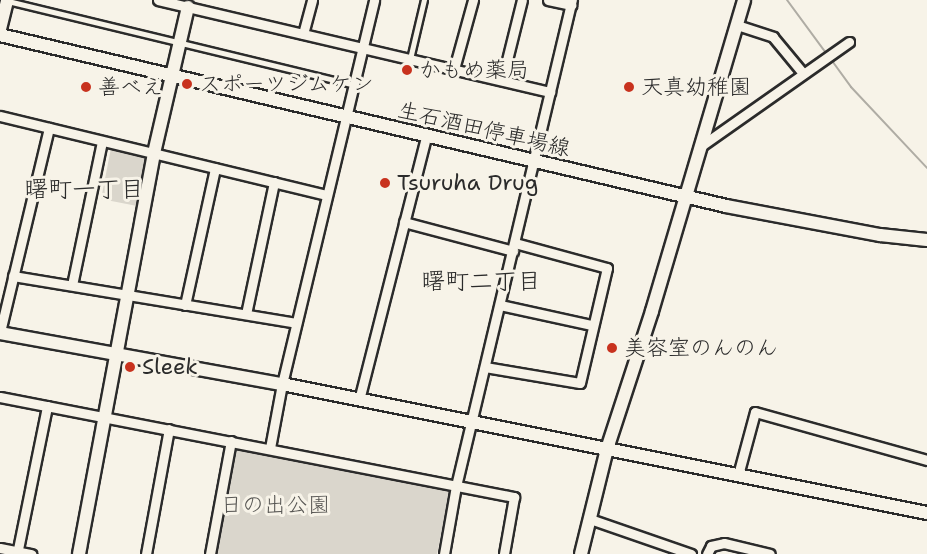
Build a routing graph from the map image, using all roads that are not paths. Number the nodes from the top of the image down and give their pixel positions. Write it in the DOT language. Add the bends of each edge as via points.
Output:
graph roads {
  1 [pos="7,0"];
  2 [pos="158,0"];
  3 [pos="312,0"];
  4 [pos="374,0"];
  5 [pos="424,0"];
  6 [pos="473,0"];
  7 [pos="522,0"];
  8 [pos="548,0"];
  9 [pos="744,0"];
  10 [pos="571,3"];
  11 [pos="189,4"];
  12 [pos="737,25"];
  13 [pos="0,29"];
  14 [pos="303,34"];
  15 [pos="0,35"];
  16 [pos="849,42"];
  17 [pos="180,43"];
  18 [pos="362,48"];
  19 [pos="410,59"];
  20 [pos="454,69"];
  21 [pos="802,72"];
  22 [pos="172,76"];
  23 [pos="502,80"];
  24 [pos="352,84"];
  25 [pos="550,92"];
  26 [pos="0,116"];
  27 [pos="344,117"];
  28 [pos="49,128"];
  29 [pos="426,137"];
  30 [pos="102,141"];
  31 [pos="699,148"];
  32 [pos="154,153"];
  33 [pos="534,163"];
  34 [pos="215,168"];
  35 [pos="274,182"];
  36 [pos="326,195"];
  37 [pos="684,197"];
  38 [pos="404,222"];
  39 [pos="927,240"];
  40 [pos="514,247"];
  41 [pos="13,276"];
  42 [pos="72,285"];
  43 [pos="127,295"];
  44 [pos="185,305"];
  45 [pos="500,305"];
  46 [pos="246,314"];
  47 [pos="296,323"];
  48 [pos="592,325"];
  49 [pos="0,332"];
  50 [pos="116,352"];
  51 [pos="485,367"];
  52 [pos="282,384"];
  53 [pos="0,397"];
  54 [pos="359,400"];
  55 [pos="47,406"];
  56 [pos="104,417"];
  57 [pos="471,424"];
  58 [pos="169,429"];
  59 [pos="231,441"];
  60 [pos="270,448"];
  61 [pos="607,449"];
  62 [pos="927,460"];
  63 [pos="738,475"];
  64 [pos="456,486"];
  65 [pos="927,513"];
  66 [pos="590,519"];
  67 [pos="0,548"];
  68 [pos="17,553"];
  69 [pos="31,554"];
  70 [pos="79,554"];
  71 [pos="146,554"];
  72 [pos="210,554"];
  73 [pos="444,554"];
  74 [pos="504,554"];
  75 [pos="581,554"];
  76 [pos="691,554"];
  77 [pos="707,554"];
  78 [pos="770,554"];
  1 -- 13 [label="street"];
  1 -- 17 [label="lane"];
  2 -- 11 [label="street"];
  3 -- 14 [label="street"];
  4 -- 18 [label="street"];
  5 -- 19 [label="lane"];
  6 -- 20 [label="street"];
  7 -- 23 [label="street"];
  8 -- 10 [label="street"];
  9 -- 12 [label="street"];
  10 -- 25 [label="street"];
  11 -- 14 [label="street"];
  11 -- 17 [label="street"];
  12 -- 21 [label="street" via="774,37"];
  12 -- 31 [label="street"];
  14 -- 18 [label="street"];
  15 -- 22 [label="street, 生石酒田停車場線"];
  16 -- 21 [label="street"];
  17 -- 22 [label="street"];
  17 -- 24 [label="lane"];
  18 -- 19 [label="street"];
  18 -- 24 [label="street"];
  19 -- 20 [label="street"];
  20 -- 23 [label="street"];
  21 -- 31 [label="street"];
  22 -- 27 [label="street, 生石酒田停車場線"];
  22 -- 32 [label="street"];
  23 -- 25 [label="street"];
  24 -- 27 [label="street"];
  25 -- 33 [label="street"];
  26 -- 28 [label="street"];
  27 -- 29 [label="street, 生石酒田停車場線"];
  27 -- 36 [label="street"];
  28 -- 30 [label="street"];
  28 -- 41 [label="street"];
  29 -- 33 [label="street, 生石酒田停車場線"];
  29 -- 38 [label="street"];
  30 -- 32 [label="street"];
  30 -- 42 [label="street"];
  31 -- 37 [label="street"];
  32 -- 34 [label="street"];
  32 -- 43 [label="street"];
  33 -- 37 [label="street, 生石酒田停車場線"];
  33 -- 40 [label="street"];
  34 -- 35 [label="street"];
  34 -- 44 [label="street"];
  35 -- 36 [label="street"];
  35 -- 46 [label="street"];
  36 -- 47 [label="street"];
  37 -- 39 [label="street, 生石酒田停車場線" via="880,236"];
  37 -- 61 [label="street"];
  38 -- 40 [label="street"];
  38 -- 54 [label="street"];
  40 -- 45 [label="street"];
  40 -- 48 [label="street" via="607,268"];
  41 -- 42 [label="street"];
  41 -- 49 [label="street"];
  42 -- 43 [label="street"];
  43 -- 44 [label="street"];
  43 -- 50 [label="street"];
  44 -- 46 [label="street"];
  45 -- 48 [label="street"];
  45 -- 51 [label="street"];
  46 -- 47 [label="street"];
  47 -- 52 [label="street"];
  48 -- 51 [label="street" via="580,383"];
  49 -- 50 [label="street"];
  50 -- 52 [label="street"];
  50 -- 56 [label="street"];
  51 -- 57 [label="street"];
  52 -- 54 [label="street"];
  52 -- 60 [label="street"];
  53 -- 55 [label="street"];
  54 -- 57 [label="street"];
  55 -- 56 [label="street"];
  55 -- 68 [label="street"];
  56 -- 58 [label="street"];
  56 -- 70 [label="street"];
  57 -- 61 [label="street"];
  57 -- 64 [label="street"];
  58 -- 59 [label="street"];
  58 -- 71 [label="street"];
  59 -- 60 [label="street"];
  59 -- 72 [label="street"];
  60 -- 64 [label="street"];
  61 -- 63 [label="street"];
  61 -- 66 [label="street"];
  62 -- 63 [label="street" via="755,412"];
  63 -- 65 [label="street"];
  64 -- 73 [label="street"];
  64 -- 74 [label="street" via="514,497"];
  66 -- 75 [label="street"];
  66 -- 76 [label="street"];
  67 -- 68 [label="street"];
  68 -- 69 [label="street"];
  77 -- 78 [label="street" via="711,546 724,543"];
}
